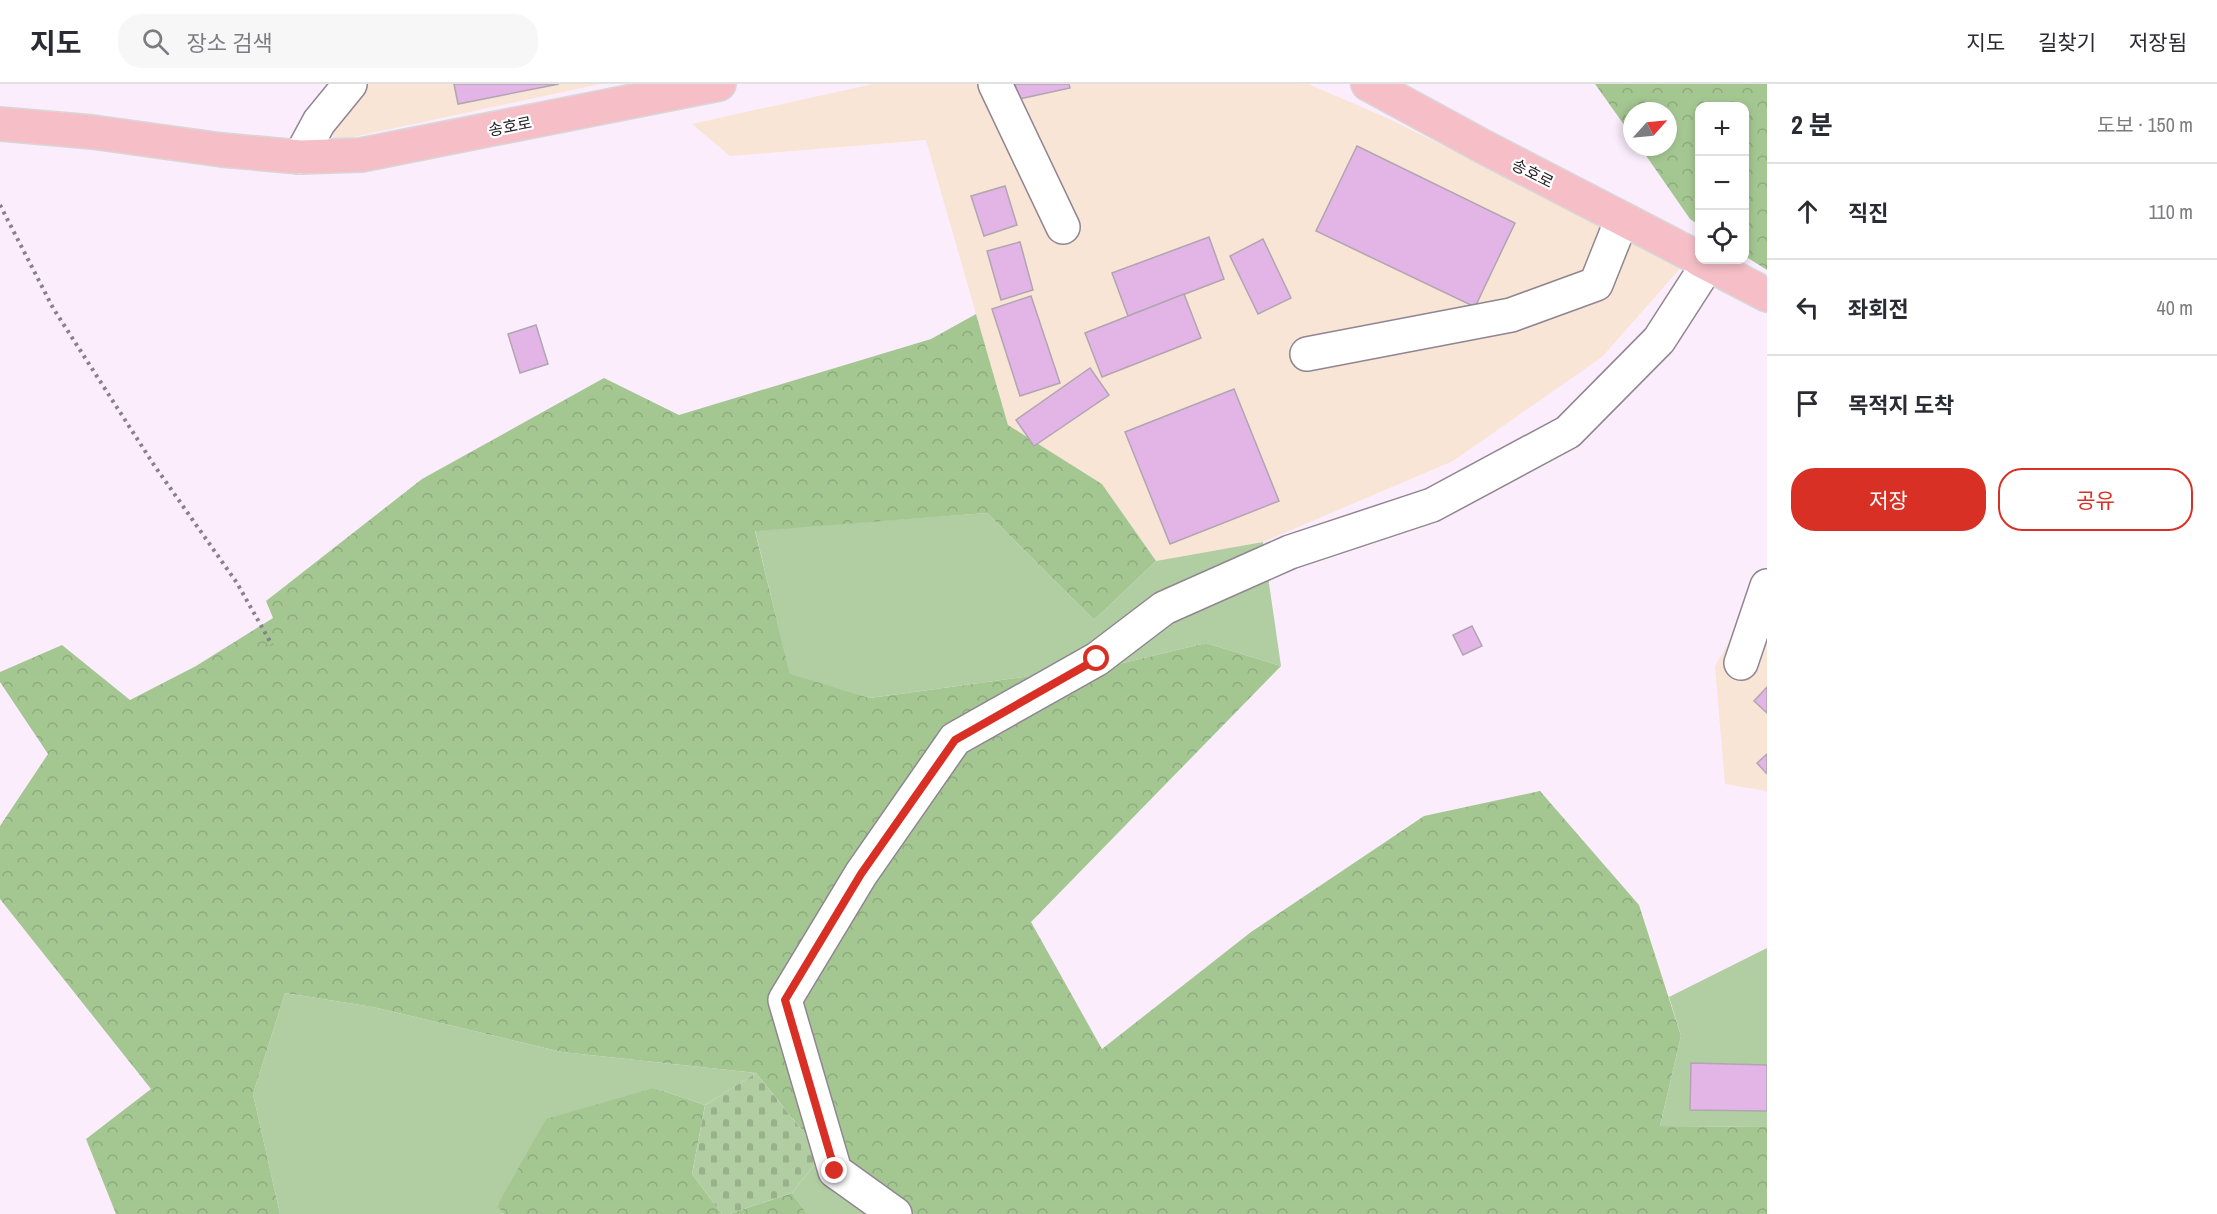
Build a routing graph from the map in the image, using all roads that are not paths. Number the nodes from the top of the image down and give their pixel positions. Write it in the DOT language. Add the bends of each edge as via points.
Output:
graph roads {
  1 [pos="350,84"];
  2 [pos="719,84"];
  3 [pos="995,84"];
  4 [pos="1368,84"];
  5 [pos="0,124"];
  6 [pos="300,157"];
  7 [pos="1622,219"];
  8 [pos="1063,227"];
  9 [pos="1695,257"];
  10 [pos="1700,264"];
  11 [pos="1708,264"];
  12 [pos="1767,295"];
  13 [pos="1307,354"];
  14 [pos="1767,586"];
  15 [pos="1741,663"];
  16 [pos="895,1214"];
  1 -- 6 [label="street" via="319,122"];
  2 -- 6 [label="main road, 송호로" via="361,155"];
  3 -- 8 [label="street"];
  4 -- 7 [label="main road, 송호로"];
  5 -- 6 [label="main road, 송호로"];
  7 -- 9 [label="main road, 송호로"];
  7 -- 13 [label="street" via="1596,284 1511,315"];
  10 -- 16 [label="street" via="1659,340 1568,432 1432,505 1290,552 1164,609 1097,659 955,740 861,874 785,1000 835,1171"];
  11 -- 12 [label="main road, 송호로"];
  14 -- 15 [label="street"];
}
